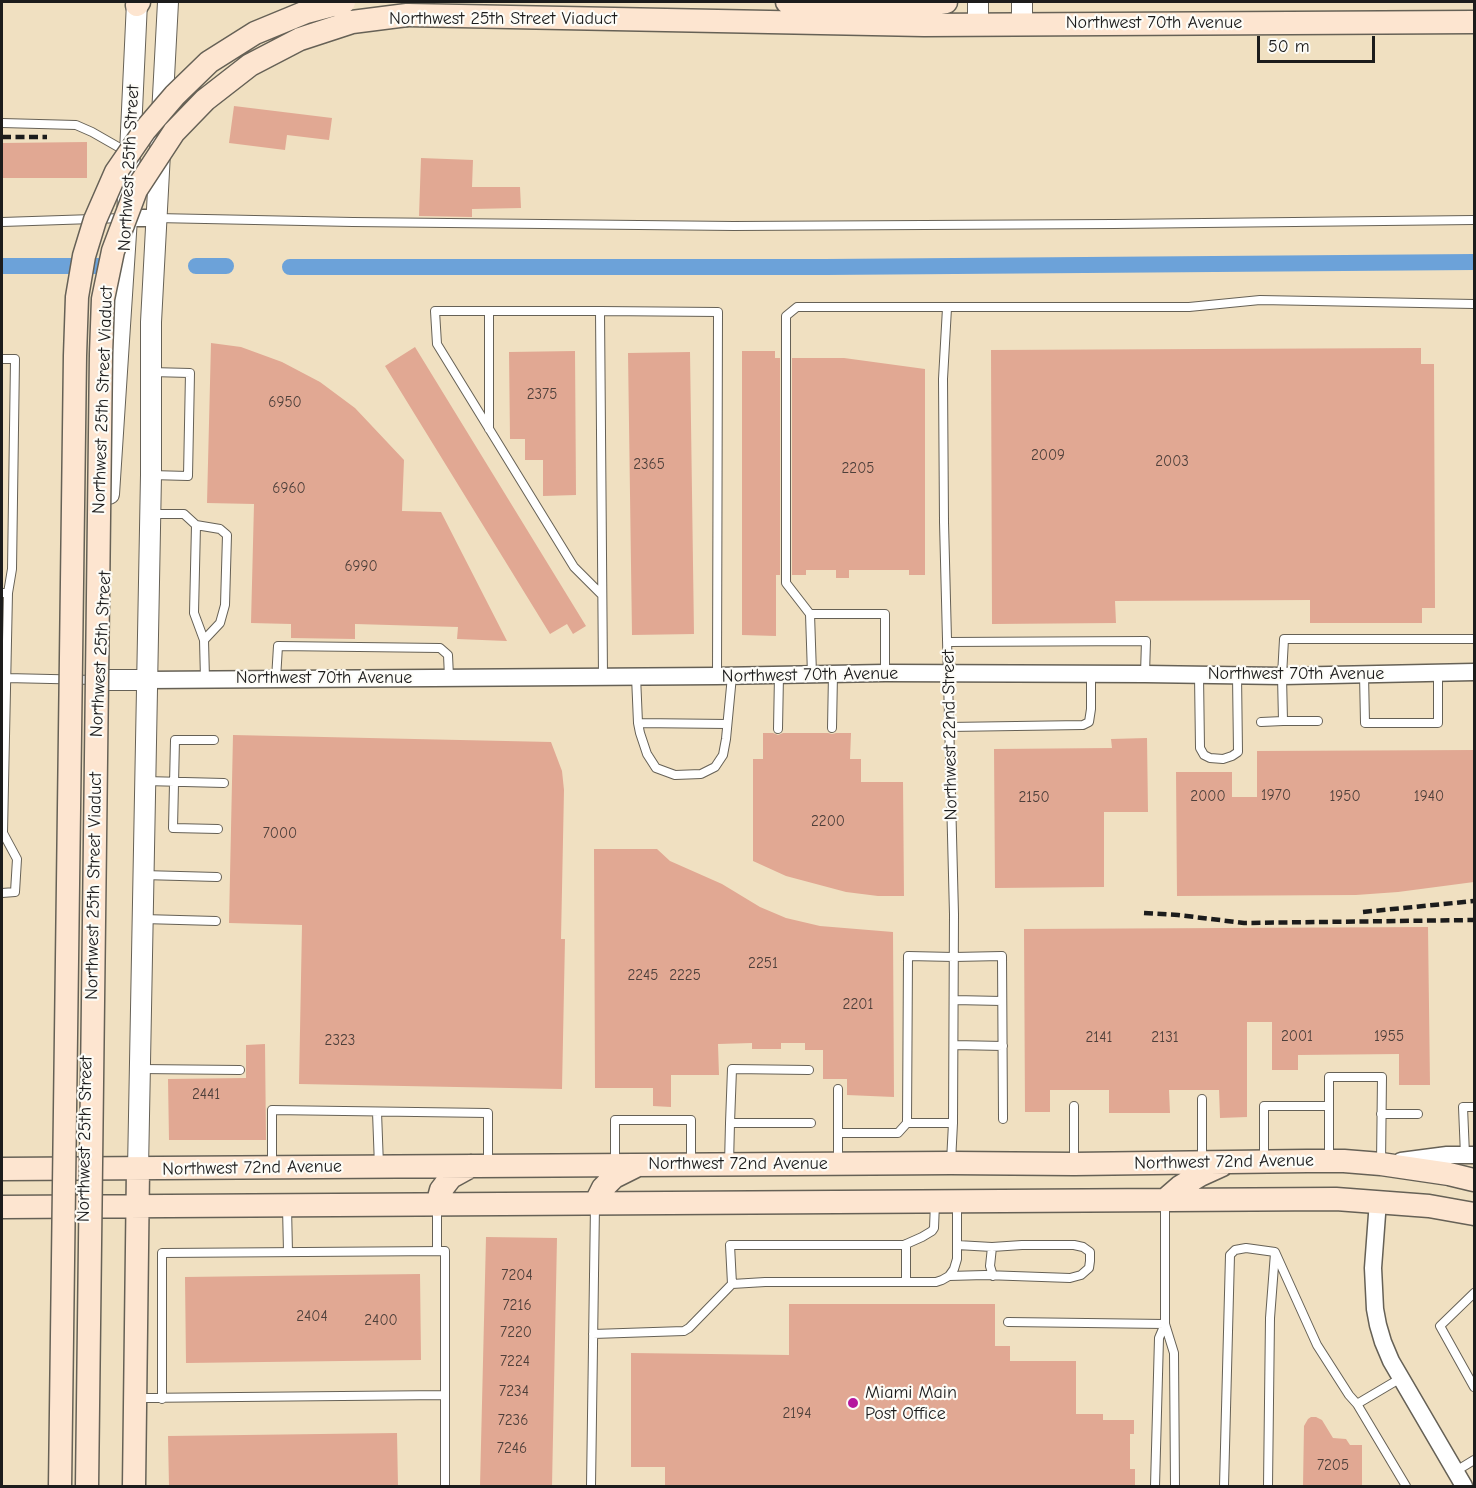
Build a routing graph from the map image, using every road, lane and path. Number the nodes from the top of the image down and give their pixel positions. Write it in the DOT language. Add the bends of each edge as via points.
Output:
graph roads {
  1 [pos="137,2"];
  2 [pos="168,2"];
  3 [pos="344,2"];
  4 [pos="787,2"];
  5 [pos="946,2"];
  6 [pos="978,13"];
  7 [pos="1022,13"];
  8 [pos="1474,22"];
  9 [pos="2,123"];
  10 [pos="129,154"];
  11 [pos="127,218"];
  12 [pos="156,218"];
  13 [pos="1474,220"];
  14 [pos="2,222"];
  15 [pos="1474,304"];
  16 [pos="947,308"];
  17 [pos="489,311"];
  18 [pos="600,311"];
  19 [pos="2,359"];
  20 [pos="151,372"];
  21 [pos="489,429"];
  22 [pos="151,475"];
  23 [pos="150,514"];
  24 [pos="196,525"];
  25 [pos="5,593"];
  26 [pos="602,595"];
  27 [pos="810,614"];
  28 [pos="4,636"];
  29 [pos="1474,639"];
  30 [pos="204,640"];
  31 [pos="948,642"];
  32 [pos="1474,672"];
  33 [pos="885,673"];
  34 [pos="1438,673"];
  35 [pos="812,674"];
  36 [pos="833,674"];
  37 [pos="948,674"];
  38 [pos="1091,674"];
  39 [pos="1144,674"];
  40 [pos="1364,674"];
  41 [pos="779,675"];
  42 [pos="1199,675"];
  43 [pos="1237,675"];
  44 [pos="603,676"];
  45 [pos="636,676"];
  46 [pos="724,676"];
  47 [pos="1282,676"];
  48 [pos="449,677"];
  49 [pos="6,678"];
  50 [pos="276,678"];
  51 [pos="205,679"];
  52 [pos="99,680"];
  53 [pos="146,680"];
  54 [pos="1318,721"];
  55 [pos="1261,722"];
  56 [pos="1282,722"];
  57 [pos="638,723"];
  58 [pos="728,724"];
  59 [pos="949,727"];
  60 [pos="832,728"];
  61 [pos="778,729"];
  62 [pos="214,740"];
  63 [pos="144,781"];
  64 [pos="174,782"];
  65 [pos="224,783"];
  66 [pos="218,829"];
  67 [pos="2,833"];
  68 [pos="143,875"];
  69 [pos="217,877"];
  70 [pos="2,893"];
  71 [pos="142,919"];
  72 [pos="216,921"];
  73 [pos="954,957"];
  74 [pos="954,1000"];
  75 [pos="1002,1001"];
  76 [pos="954,1045"];
  77 [pos="1003,1046"];
  78 [pos="140,1069"];
  79 [pos="240,1070"];
  80 [pos="809,1070"];
  81 [pos="838,1089"];
  82 [pos="1202,1100"];
  83 [pos="1074,1106"];
  84 [pos="1329,1106"];
  85 [pos="1474,1107"];
  86 [pos="377,1112"];
  87 [pos="1382,1114"];
  88 [pos="1418,1114"];
  89 [pos="1003,1119"];
  90 [pos="730,1123"];
  91 [pos="811,1123"];
  92 [pos="907,1123"];
  93 [pos="953,1123"];
  94 [pos="838,1133"];
  95 [pos="1470,1155"];
  96 [pos="1264,1161"];
  97 [pos="1329,1161"];
  98 [pos="1202,1162"];
  99 [pos="1229,1162"];
  100 [pos="951,1163"];
  101 [pos="691,1164"];
  102 [pos="729,1164"];
  103 [pos="838,1164"];
  104 [pos="1074,1164"];
  105 [pos="1381,1164"];
  106 [pos="615,1165"];
  107 [pos="640,1165"];
  108 [pos="480,1166"];
  109 [pos="272,1167"];
  110 [pos="379,1167"];
  111 [pos="2,1169"];
  112 [pos="83,1169"];
  113 [pos="138,1169"];
  114 [pos="1474,1180"];
  115 [pos="1165,1200"];
  116 [pos="947,1201"];
  117 [pos="1378,1201"];
  118 [pos="595,1204"];
  119 [pos="437,1205"];
  120 [pos="82,1206"];
  121 [pos="138,1206"];
  122 [pos="287,1206"];
  123 [pos="2,1207"];
  124 [pos="1474,1214"];
  125 [pos="906,1244"];
  126 [pos="957,1245"];
  127 [pos="992,1247"];
  128 [pos="437,1251"];
  129 [pos="288,1252"];
  130 [pos="1275,1252"];
  131 [pos="949,1276"];
  132 [pos="993,1276"];
  133 [pos="906,1282"];
  134 [pos="732,1284"];
  135 [pos="1474,1293"];
  136 [pos="1008,1322"];
  137 [pos="1165,1324"];
  138 [pos="593,1334"];
  139 [pos="1401,1378"];
  140 [pos="1474,1387"];
  141 [pos="445,1395"];
  142 [pos="135,1398"];
  143 [pos="162,1399"];
  144 [pos="1357,1404"];
  145 [pos="1474,1460"];
  146 [pos="1456,1471"];
  147 [pos="60,1486"];
  148 [pos="79,1486"];
  149 [pos="87,1486"];
  150 [pos="134,1486"];
  151 [pos="445,1486"];
  152 [pos="591,1486"];
  153 [pos="1155,1486"];
  154 [pos="1175,1486"];
  155 [pos="1224,1486"];
  156 [pos="1268,1486"];
  157 [pos="1406,1486"];
  158 [pos="1464,1486"];
  1 -- 10 [label="street, Northwest 25th Street"];
  2 -- 12 [label="street, Northwest 25th Street"];
  3 -- 147 [label="main road, Northwest 25th Street Viaduct, bridge" via="306,12 255,33 209,62 175,95 116,172 94,220 84,256 75,356"];
  4 -- 5 [label="main road"];
  6 -- 7 [label="main road, Northwest 70th Avenue"];
  6 -- 149 [label="main road, Northwest 25th Street Viaduct, bridge" via="834,24 407,15 352,22 300,39 250,65 205,100 174,132 136,190 113,251 103,299"];
  7 -- 8 [label="main road, Northwest 70th Avenue"];
  9 -- 10 [label="lane" via="75,125"];
  10 -- 11 [label="street, Northwest 25th Street"];
  11 -- 12 [label="street"];
  11 -- 14 [label="lane"];
  11 -- 52 [label="street, Northwest 25th Street"];
  12 -- 13 [label="lane" via="734,226"];
  12 -- 20 [label="street, Northwest 25th Street"];
  15 -- 16 [label="lane" via="1260,300 1190,307"];
  16 -- 27 [label="lane" via="797,307 786,316 786,583"];
  16 -- 31 [label="lane, Northwest 22nd Street" via="943,391"];
  17 -- 18 [label="lane"];
  17 -- 21 [label="lane"];
  17 -- 21 [label="lane" via="435,311 437,344"];
  18 -- 26 [label="lane"];
  18 -- 46 [label="lane" via="718,312"];
  19 -- 25 [label="lane" via="15,359 12,569"];
  20 -- 22 [label="street, Northwest 25th Street"];
  20 -- 22 [label="lane" via="190,373 188,476"];
  21 -- 26 [label="lane" via="574,567"];
  22 -- 23 [label="street, Northwest 25th Street"];
  23 -- 24 [label="lane" via="184,514"];
  23 -- 53 [label="street, Northwest 25th Street"];
  24 -- 30 [label="lane" via="194,613"];
  24 -- 30 [label="lane" via="220,529 227,535 225,605 220,623"];
  25 -- 28 [label="lane"];
  26 -- 44 [label="lane"];
  27 -- 33 [label="lane" via="885,614"];
  27 -- 35 [label="lane"];
  28 -- 49 [label="lane"];
  29 -- 47 [label="lane" via="1284,639"];
  30 -- 51 [label="lane"];
  31 -- 37 [label="lane, Northwest 22nd Street"];
  31 -- 39 [label="lane" via="1146,641"];
  32 -- 34 [label="street, Northwest 70th Avenue"];
  33 -- 36 [label="street, Northwest 70th Avenue"];
  33 -- 37 [label="street, Northwest 70th Avenue"];
  34 -- 40 [label="street, Northwest 70th Avenue"];
  34 -- 40 [label="lane" via="1438,723 1365,723"];
  35 -- 36 [label="street, Northwest 70th Avenue"];
  35 -- 41 [label="street, Northwest 70th Avenue"];
  36 -- 60 [label="lane"];
  37 -- 38 [label="street, Northwest 70th Avenue"];
  37 -- 59 [label="lane, Northwest 22nd Street"];
  38 -- 39 [label="street, Northwest 70th Avenue"];
  38 -- 59 [label="lane" via="1089,722 1083,725"];
  39 -- 42 [label="street, Northwest 70th Avenue"];
  40 -- 47 [label="street, Northwest 70th Avenue"];
  41 -- 46 [label="street, Northwest 70th Avenue"];
  41 -- 61 [label="lane"];
  42 -- 43 [label="street, Northwest 70th Avenue"];
  42 -- 43 [label="lane" via="1200,747 1204,755 1223,759 1238,752"];
  43 -- 47 [label="street, Northwest 70th Avenue"];
  44 -- 45 [label="street, Northwest 70th Avenue"];
  44 -- 48 [label="street, Northwest 70th Avenue"];
  45 -- 46 [label="street, Northwest 70th Avenue"];
  45 -- 57 [label="lane"];
  46 -- 58 [label="lane"];
  47 -- 56 [label="lane"];
  48 -- 50 [label="street, Northwest 70th Avenue"];
  48 -- 50 [label="lane" via="448,655 440,648 278,646"];
  49 -- 52 [label="lane"];
  49 -- 67 [label="lane"];
  50 -- 51 [label="street, Northwest 70th Avenue"];
  51 -- 53 [label="street, Northwest 70th Avenue"];
  52 -- 53 [label="street"];
  52 -- 112 [label="street, Northwest 25th Street"];
  53 -- 63 [label="street, Northwest 25th Street"];
  54 -- 56 [label="lane"];
  55 -- 56 [label="lane"];
  57 -- 58 [label="lane"];
  57 -- 58 [label="lane" via="646,754 656,768 675,775 701,774 715,767 723,755"];
  59 -- 73 [label="lane, Northwest 22nd Street"];
  62 -- 64 [label="lane" via="175,740"];
  63 -- 64 [label="lane"];
  63 -- 68 [label="street, Northwest 25th Street"];
  64 -- 65 [label="lane"];
  64 -- 66 [label="lane" via="173,828"];
  67 -- 70 [label="lane" via="17,859 15,892"];
  68 -- 69 [label="lane"];
  68 -- 71 [label="street, Northwest 25th Street"];
  71 -- 72 [label="lane"];
  71 -- 78 [label="street, Northwest 25th Street"];
  73 -- 74 [label="lane, Northwest 22nd Street"];
  73 -- 75 [label="lane" via="1002,956"];
  73 -- 92 [label="lane" via="908,956"];
  74 -- 75 [label="lane"];
  74 -- 76 [label="lane, Northwest 22nd Street"];
  75 -- 77 [label="lane"];
  76 -- 77 [label="lane"];
  76 -- 93 [label="lane, Northwest 22nd Street"];
  77 -- 89 [label="lane"];
  78 -- 79 [label="lane"];
  78 -- 113 [label="street, Northwest 25th Street"];
  80 -- 90 [label="lane" via="732,1069"];
  81 -- 94 [label="lane"];
  82 -- 98 [label="lane"];
  83 -- 104 [label="lane"];
  84 -- 87 [label="lane" via="1329,1077 1382,1077"];
  84 -- 96 [label="lane" via="1264,1106"];
  84 -- 97 [label="lane"];
  85 -- 95 [label="lane" via="1463,1107"];
  86 -- 108 [label="lane" via="488,1113"];
  86 -- 109 [label="lane" via="272,1110"];
  86 -- 110 [label="lane"];
  87 -- 88 [label="lane"];
  87 -- 105 [label="lane"];
  90 -- 91 [label="lane"];
  90 -- 102 [label="lane"];
  92 -- 93 [label="lane"];
  92 -- 94 [label="lane" via="898,1133"];
  93 -- 100 [label="lane, Northwest 22nd Street"];
  94 -- 103 [label="lane"];
  95 -- 105 [label="street, Northwest 72nd Avenue"];
  96 -- 97 [label="main road, Northwest 72nd Avenue"];
  96 -- 99 [label="main road, Northwest 72nd Avenue"];
  97 -- 105 [label="main road, Northwest 72nd Avenue"];
  98 -- 99 [label="main road, Northwest 72nd Avenue"];
  98 -- 104 [label="main road, Northwest 72nd Avenue"];
  99 -- 115 [label="main road" via="1200,1175"];
  100 -- 103 [label="main road, Northwest 72nd Avenue"];
  100 -- 104 [label="main road, Northwest 72nd Avenue"];
  100 -- 116 [label="main road"];
  101 -- 102 [label="main road, Northwest 72nd Avenue"];
  101 -- 106 [label="lane" via="691,1120 615,1120"];
  101 -- 107 [label="main road, Northwest 72nd Avenue"];
  102 -- 103 [label="main road, Northwest 72nd Avenue"];
  105 -- 114 [label="main road"];
  105 -- 117 [label="main road"];
  106 -- 107 [label="main road, Northwest 72nd Avenue"];
  106 -- 108 [label="main road, Northwest 72nd Avenue"];
  107 -- 118 [label="main road" via="614,1177"];
  108 -- 110 [label="main road, Northwest 72nd Avenue"];
  108 -- 119 [label="main road" via="451,1177 441,1190"];
  109 -- 110 [label="main road, Northwest 72nd Avenue"];
  109 -- 113 [label="main road, Northwest 72nd Avenue"];
  111 -- 112 [label="main road, Northwest 72nd Avenue"];
  112 -- 113 [label="main road, Northwest 72nd Avenue"];
  112 -- 120 [label="main road, Northwest 25th Street"];
  113 -- 121 [label="main road, Northwest 25th Street"];
  115 -- 116 [label="main road, Northwest 72nd Avenue"];
  115 -- 117 [label="main road, Northwest 72nd Avenue"];
  115 -- 137 [label="lane"];
  116 -- 118 [label="main road, Northwest 72nd Avenue"];
  116 -- 125 [label="lane" via="932,1231"];
  116 -- 126 [label="lane"];
  117 -- 124 [label="main road, Northwest 72nd Avenue"];
  117 -- 139 [label="street" via="1372,1268 1375,1309 1383,1342"];
  118 -- 119 [label="main road, Northwest 72nd Avenue"];
  118 -- 138 [label="lane"];
  119 -- 122 [label="main road, Northwest 72nd Avenue"];
  119 -- 128 [label="lane"];
  120 -- 121 [label="main road, Northwest 72nd Avenue"];
  120 -- 123 [label="main road, Northwest 72nd Avenue"];
  120 -- 148 [label="main road, Northwest 25th Street"];
  121 -- 122 [label="main road, Northwest 72nd Avenue"];
  121 -- 142 [label="main road, Northwest 25th Street"];
  122 -- 129 [label="lane"];
  125 -- 133 [label="lane"];
  125 -- 134 [label="lane" via="730,1245"];
  126 -- 127 [label="lane"];
  126 -- 131 [label="lane" via="957,1259"];
  127 -- 132 [label="lane"];
  127 -- 132 [label="lane" via="1074,1245 1090,1252 1089,1268 1070,1278"];
  128 -- 129 [label="lane"];
  128 -- 141 [label="lane" via="445,1251"];
  129 -- 143 [label="lane" via="162,1253"];
  130 -- 144 [label="lane" via="1317,1345"];
  130 -- 155 [label="lane" via="1246,1248 1230,1255"];
  130 -- 156 [label="lane" via="1270,1318"];
  131 -- 132 [label="lane"];
  131 -- 133 [label="lane" via="936,1282"];
  133 -- 134 [label="lane"];
  134 -- 138 [label="lane" via="684,1331"];
  135 -- 140 [label="lane" via="1440,1326"];
  136 -- 137 [label="lane"];
  137 -- 153 [label="lane" via="1159,1338"];
  137 -- 154 [label="lane" via="1174,1353"];
  138 -- 152 [label="lane"];
  139 -- 144 [label="lane"];
  139 -- 146 [label="street"];
  141 -- 143 [label="lane"];
  141 -- 151 [label="lane"];
  142 -- 143 [label="lane"];
  142 -- 150 [label="main road, Northwest 25th Street"];
  144 -- 157 [label="lane"];
  145 -- 146 [label="lane"];
  146 -- 158 [label="street"];
}
